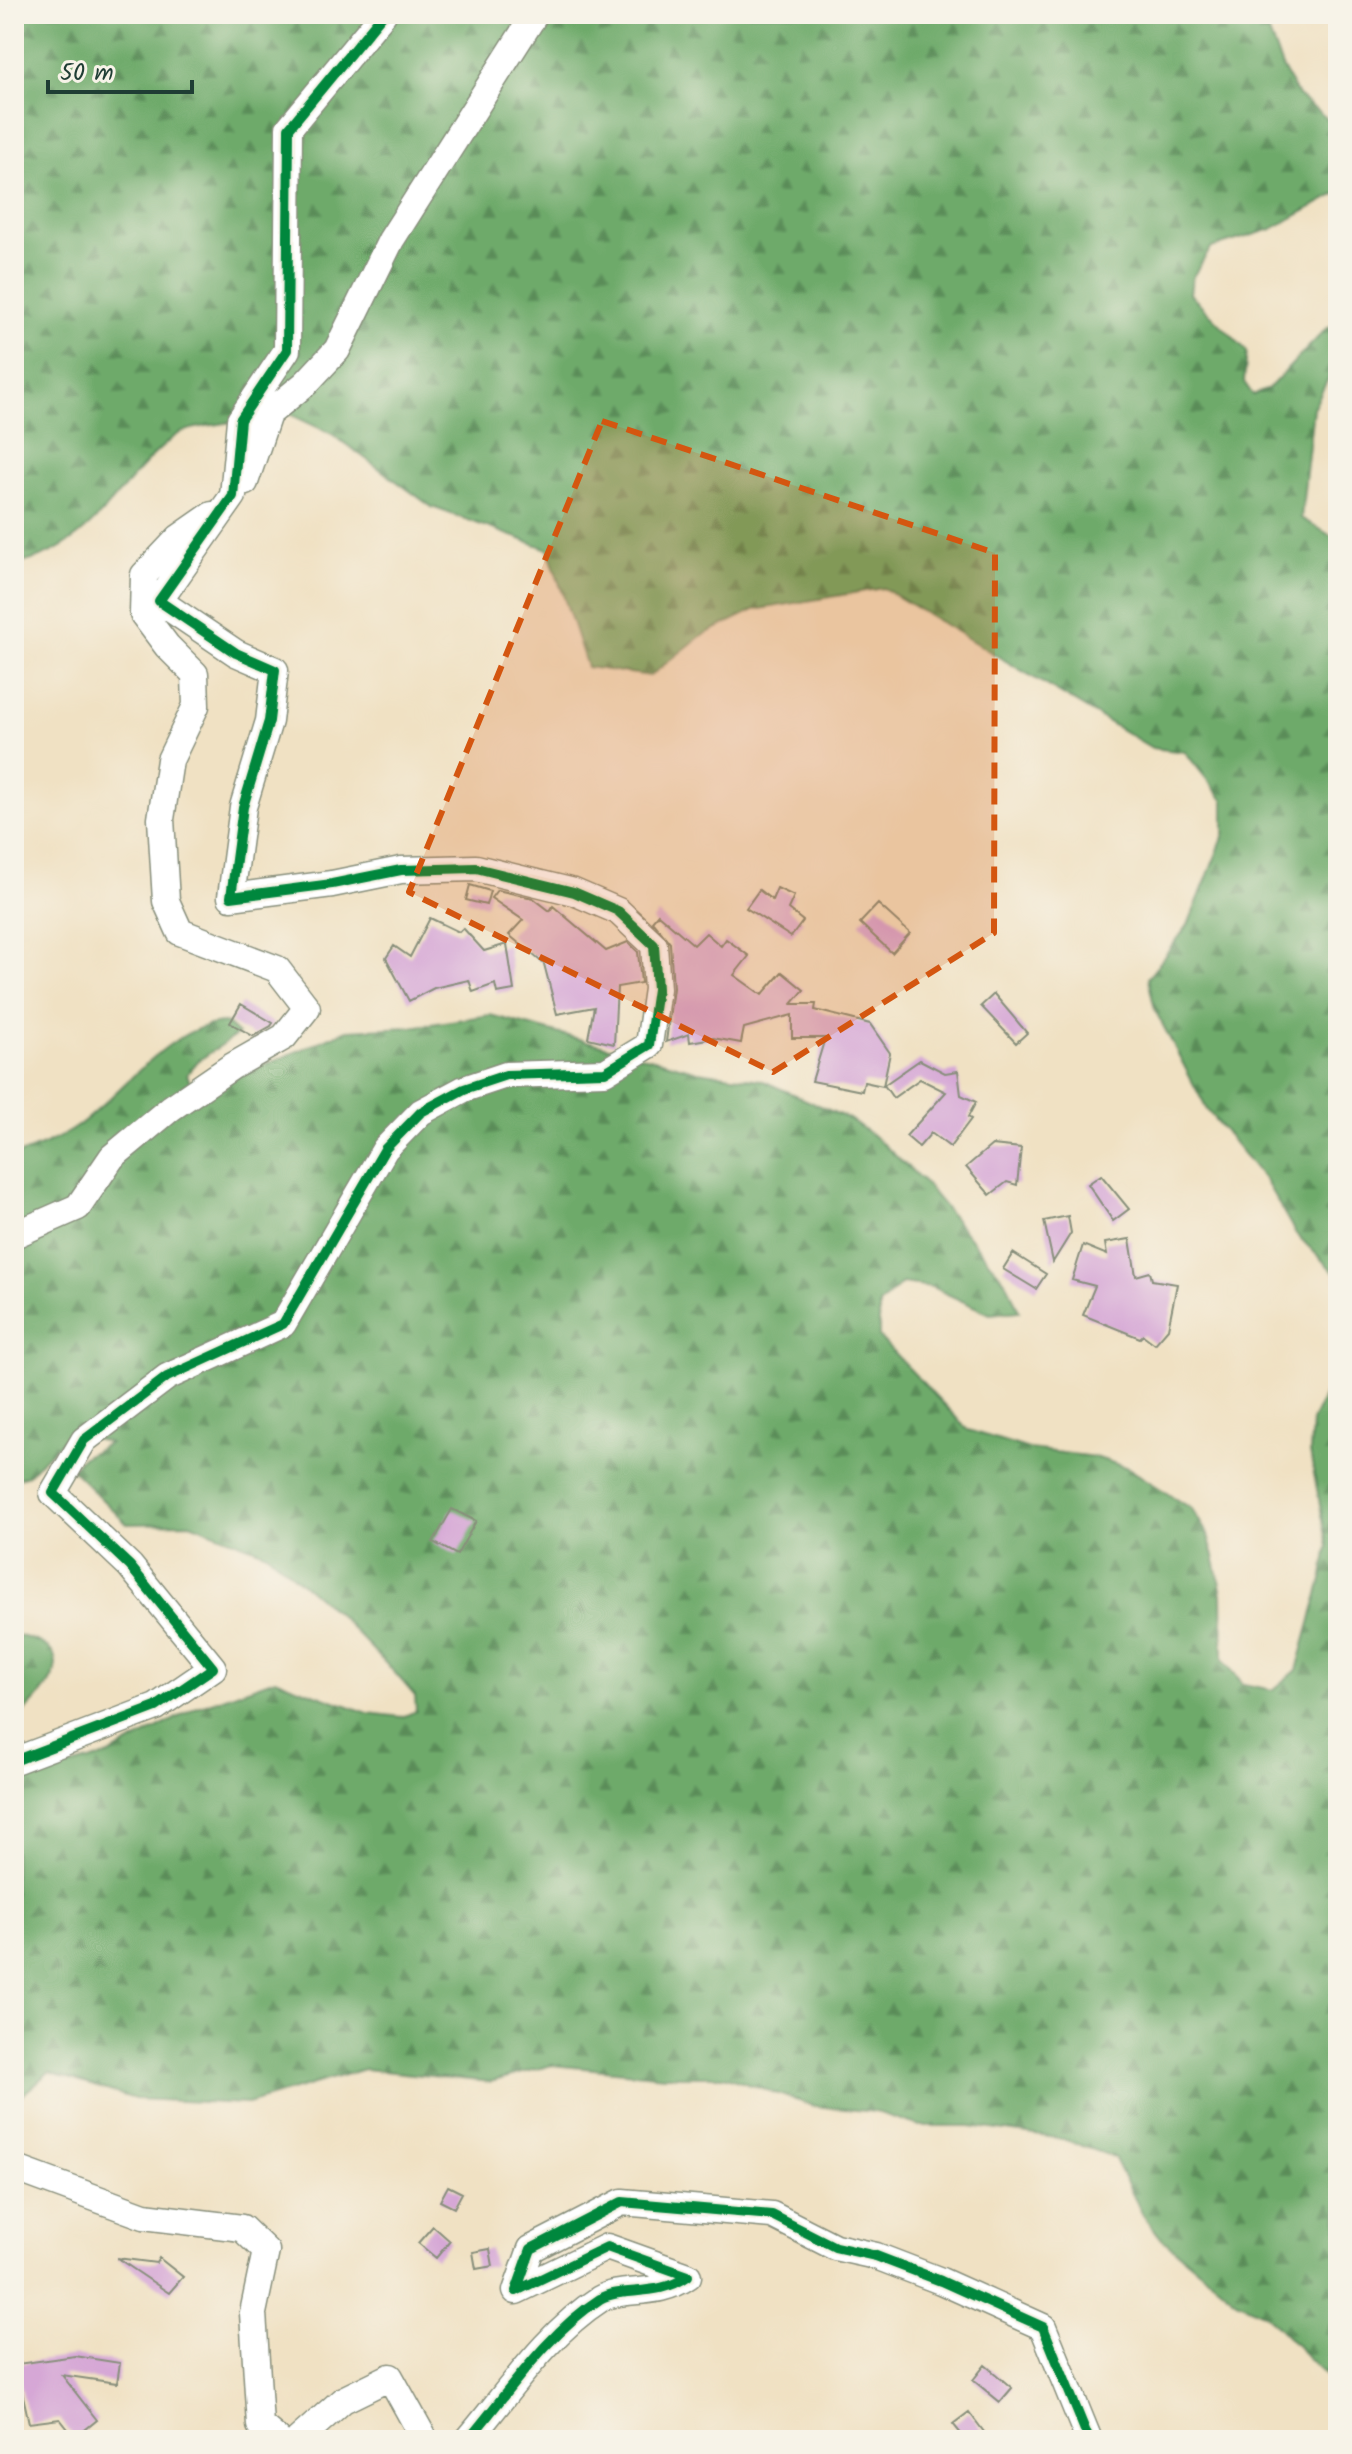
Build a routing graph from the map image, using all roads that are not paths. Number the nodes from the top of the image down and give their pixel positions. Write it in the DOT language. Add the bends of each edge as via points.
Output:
graph roads {
  1 [pos="383,14"];
  2 [pos="535,14"];
  3 [pos="233,496"];
  4 [pos="14,1235"];
  5 [pos="14,1761"];
  6 [pos="14,2168"];
  7 [pos="278,2440"];
  8 [pos="298,2440"];
  9 [pos="425,2440"];
  10 [pos="468,2440"];
  11 [pos="1089,2440"];
  1 -- 3 [label="street" via="289,128 287,350 240,420"];
  2 -- 3 [label="street" via="391,240 337,350 268,414 243,486"];
  3 -- 4 [label="street" via="179,538 144,575 143,614 195,674 196,706 170,760 161,819 166,901 180,932 277,969 307,1008 284,1037 171,1108 112,1157 78,1207"];
  3 -- 5 [label="street" via="159,601 236,653 275,670 269,721 243,807 231,897 401,870 476,868 574,892 618,911 654,945 657,989 649,1045 605,1072 506,1075 421,1112 385,1149 283,1324 167,1377 84,1440 53,1493 130,1566 213,1668 156,1707"];
  6 -- 7 [label="street" via="144,2216 242,2228 266,2251 253,2313 260,2425"];
  8 -- 9 [label="street" via="343,2400 390,2377"];
  10 -- 11 [label="street" via="554,2338 602,2297 671,2289 688,2276 607,2247 516,2291 531,2249 622,2202 772,2215 835,2247 941,2281 1043,2327"];
}
